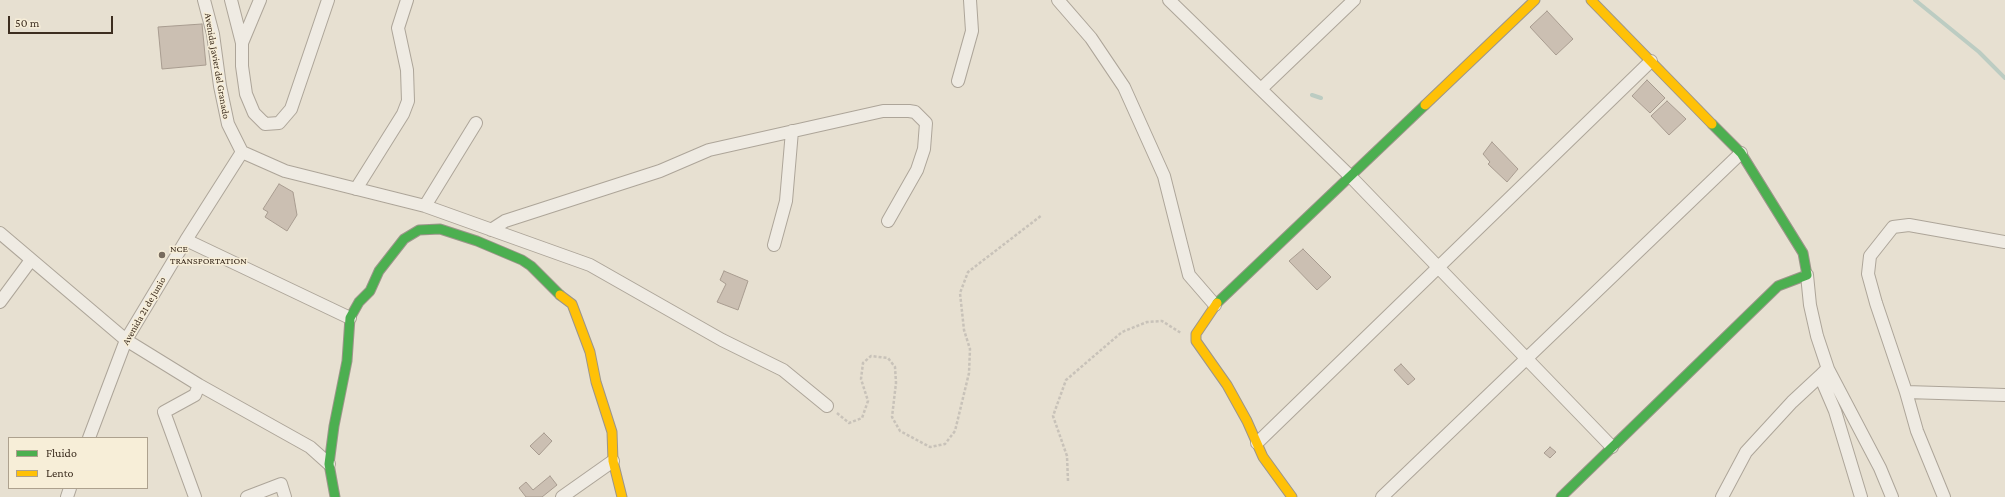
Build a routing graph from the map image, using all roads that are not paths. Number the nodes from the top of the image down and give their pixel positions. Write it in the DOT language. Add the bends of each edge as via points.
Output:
graph roads {
  1 [pos="204,0"];
  2 [pos="231,0"];
  3 [pos="260,0"];
  4 [pos="328,0"];
  5 [pos="407,0"];
  6 [pos="970,0"];
  7 [pos="1058,0"];
  8 [pos="1169,0"];
  9 [pos="1354,0"];
  10 [pos="1535,0"];
  11 [pos="1592,0"];
  12 [pos="242,43"];
  13 [pos="1651,61"];
  14 [pos="958,81"];
  15 [pos="1261,89"];
  16 [pos="476,123"];
  17 [pos="792,131"];
  18 [pos="242,152"];
  19 [pos="1741,153"];
  20 [pos="1351,177"];
  21 [pos="356,189"];
  22 [pos="425,206"];
  23 [pos="888,221"];
  24 [pos="491,230"];
  25 [pos="0,233"];
  26 [pos="186,240"];
  27 [pos="2005,242"];
  28 [pos="774,245"];
  29 [pos="31,260"];
  30 [pos="1438,266"];
  31 [pos="1807,275"];
  32 [pos="0,302"];
  33 [pos="1215,305"];
  34 [pos="350,318"];
  35 [pos="126,340"];
  36 [pos="1527,358"];
  37 [pos="1824,373"];
  38 [pos="199,386"];
  39 [pos="1906,392"];
  40 [pos="2005,395"];
  41 [pos="827,406"];
  42 [pos="89,437"];
  43 [pos="1257,443"];
  44 [pos="1612,447"];
  45 [pos="613,461"];
  46 [pos="329,464"];
  47 [pos="195,497"];
  48 [pos="246,497"];
  49 [pos="285,497"];
  50 [pos="335,497"];
  51 [pos="562,497"];
  52 [pos="622,497"];
  53 [pos="1292,497"];
  54 [pos="1382,497"];
  55 [pos="1560,497"];
  56 [pos="1722,497"];
  57 [pos="1861,497"];
  58 [pos="1892,497"];
  59 [pos="1944,497"];
  1 -- 18 [label="street, Avenida Javier del Granado" via="213,34 228,124"];
  2 -- 12 [label="street"];
  3 -- 12 [label="street"];
  4 -- 12 [label="street" via="291,109 279,123 265,124 254,113 246,94"];
  5 -- 21 [label="street" via="398,28 407,70 408,101 403,114"];
  6 -- 14 [label="street" via="972,31"];
  7 -- 33 [label="street" via="1091,38 1124,87 1164,176 1189,275"];
  8 -- 15 [label="street"];
  9 -- 15 [label="street"];
  10 -- 20 [label="street"];
  11 -- 13 [label="street"];
  13 -- 19 [label="street"];
  13 -- 30 [label="street"];
  15 -- 20 [label="street"];
  16 -- 22 [label="street"];
  17 -- 23 [label="street" via="883,111 915,112 926,123 924,149 917,170"];
  17 -- 24 [label="street" via="710,150 660,171 505,221"];
  17 -- 28 [label="street" via="786,201"];
  18 -- 21 [label="street" via="285,171"];
  18 -- 26 [label="street, Avenida 21 de Junio"];
  19 -- 31 [label="street" via="1803,253"];
  19 -- 36 [label="street"];
  20 -- 30 [label="street"];
  20 -- 33 [label="street"];
  21 -- 22 [label="street"];
  22 -- 24 [label="street"];
  24 -- 41 [label="street" via="590,265 722,340 783,370"];
  25 -- 29 [label="street"];
  26 -- 34 [label="street"];
  26 -- 35 [label="street, Avenida 21 de Junio"];
  27 -- 39 [label="street" via="1909,225 1893,227 1870,256 1868,274"];
  29 -- 32 [label="street"];
  29 -- 35 [label="street"];
  30 -- 36 [label="street"];
  30 -- 43 [label="street"];
  31 -- 37 [label="street" via="1810,305"];
  31 -- 44 [label="street" via="1778,286"];
  33 -- 43 [label="street" via="1196,334 1196,341 1227,385"];
  34 -- 45 [label="street" via="359,302 370,292 379,271 391,254 404,239 418,230 440,229 478,241 522,260 572,304 590,352 596,382 612,432"];
  34 -- 46 [label="street" via="347,361"];
  35 -- 38 [label="street"];
  35 -- 42 [label="street, Avenida 21 de Junio"];
  36 -- 44 [label="street"];
  36 -- 54 [label="street"];
  37 -- 56 [label="street" via="1792,402 1746,452"];
  37 -- 57 [label="street"];
  37 -- 58 [label="street" via="1880,468"];
  38 -- 46 [label="street" via="310,448"];
  38 -- 47 [label="street" via="195,395 164,412"];
  39 -- 40 [label="street"];
  39 -- 59 [label="street" via="1916,431"];
  43 -- 53 [label="street" via="1263,457"];
  44 -- 55 [label="street"];
  45 -- 51 [label="street"];
  45 -- 52 [label="street"];
  46 -- 50 [label="street"];
  48 -- 49 [label="street" via="281,484"];
}
